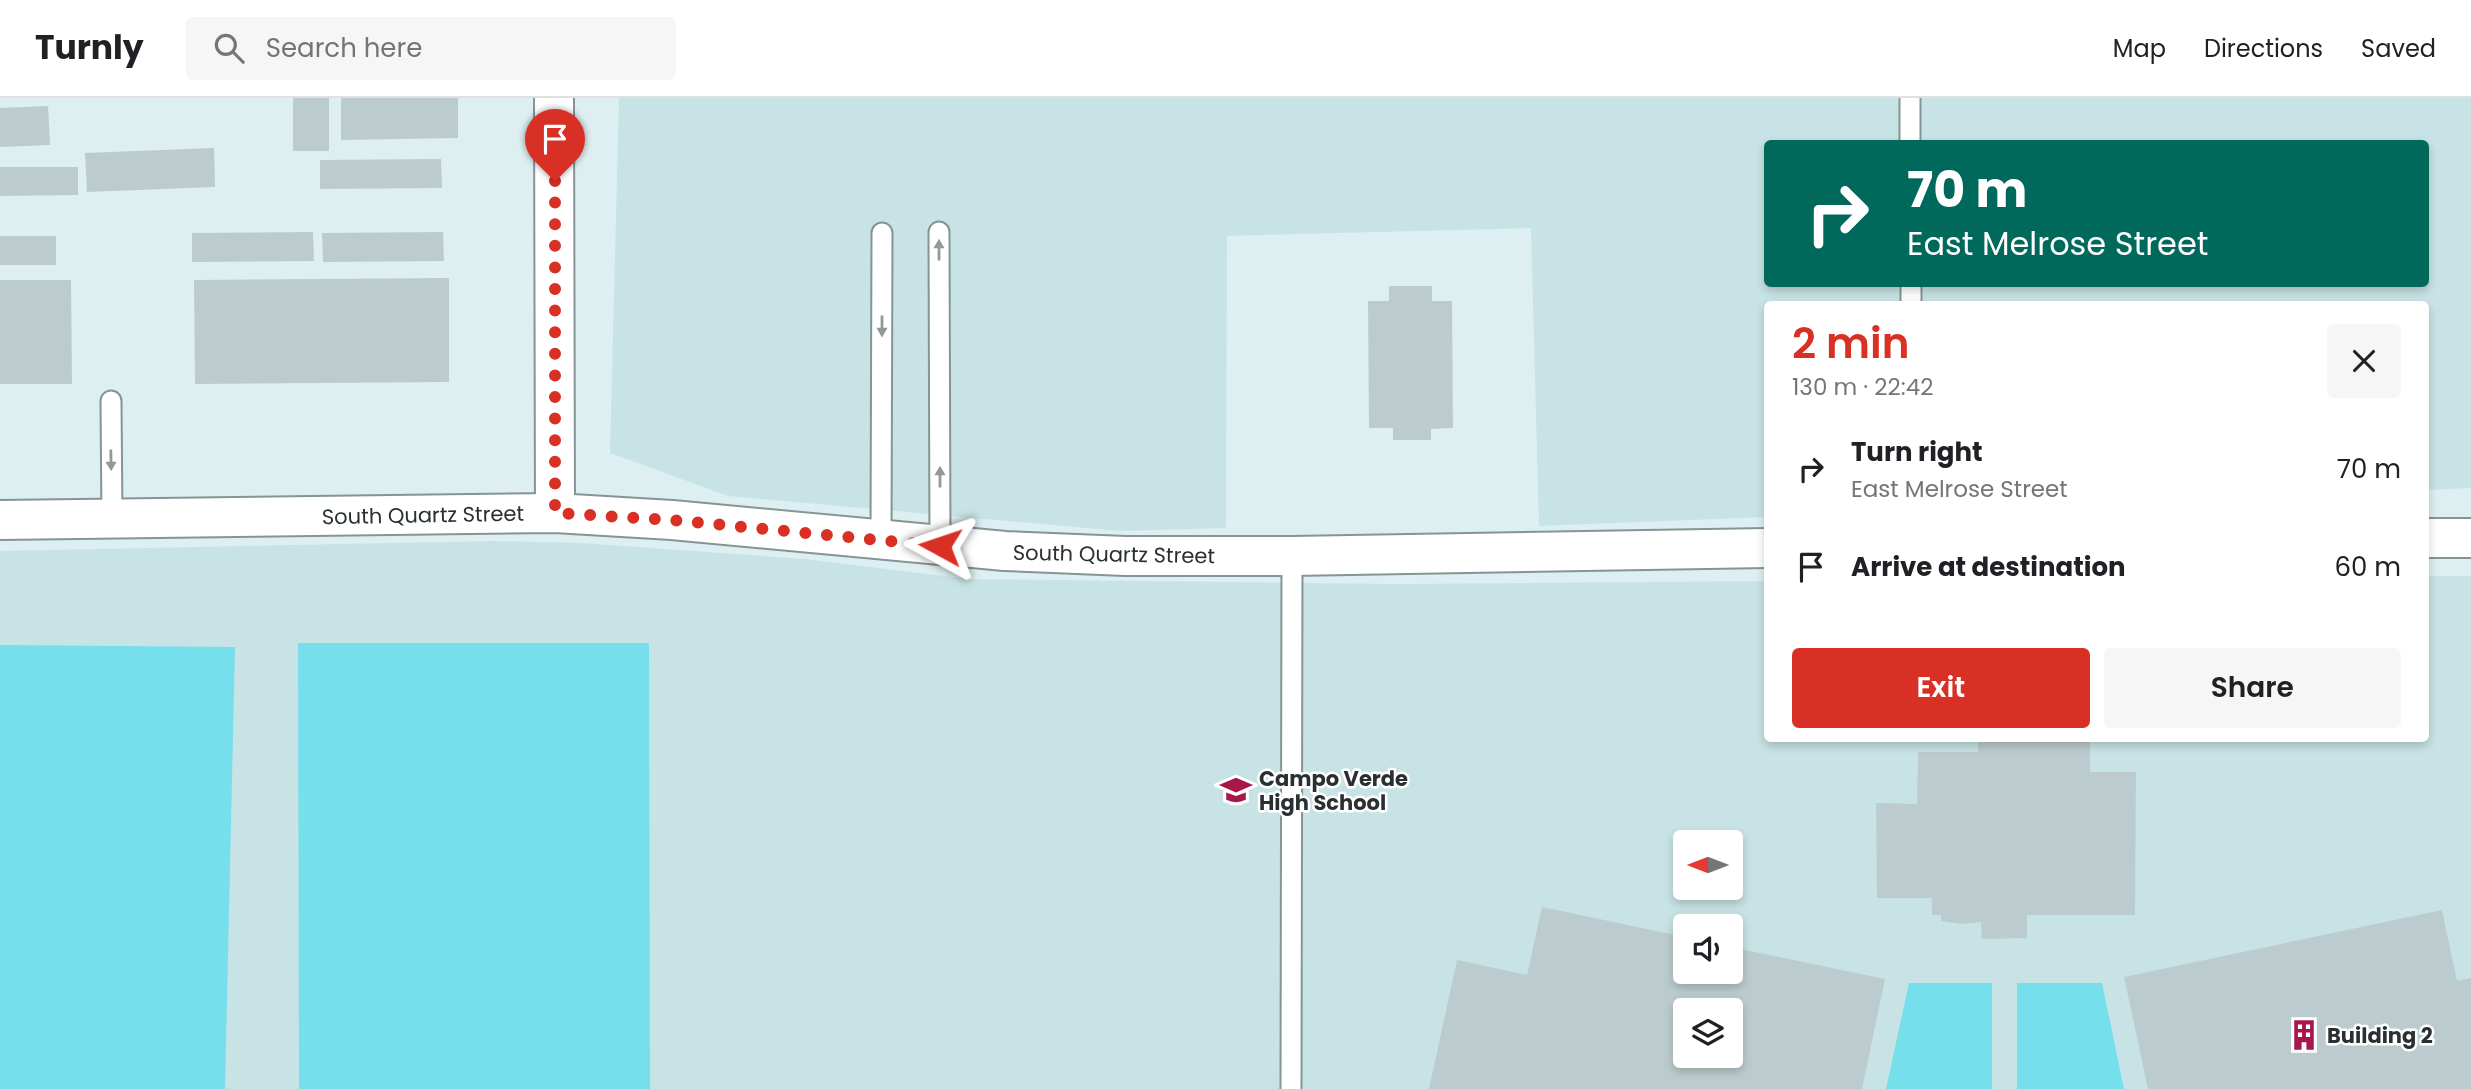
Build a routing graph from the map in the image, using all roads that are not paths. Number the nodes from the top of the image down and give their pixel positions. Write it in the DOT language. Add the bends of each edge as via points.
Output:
graph roads {
  1 [pos="554,98"];
  2 [pos="1910,98"];
  3 [pos="1910,140"];
  4 [pos="939,232"];
  5 [pos="882,233"];
  6 [pos="111,401"];
  7 [pos="555,513"];
  8 [pos="112,519"];
  9 [pos="0,520"];
  10 [pos="2429,538"];
  11 [pos="2471,538"];
  12 [pos="881,540"];
  13 [pos="940,546"];
  14 [pos="1764,548"];
  15 [pos="1292,556"];
  16 [pos="1291,1089"];
  1 -- 7 [label="street"];
  2 -- 3 [label="lane"];
  13 -- 4 [label="lane, one-way"];
  5 -- 12 [label="lane, one-way"];
  6 -- 8 [label="lane, one-way"];
  7 -- 8 [label="street, South Quartz Street"];
  7 -- 12 [label="street, South Quartz Street"];
  8 -- 9 [label="street, South Quartz Street"];
  10 -- 11 [label="street"];
  12 -- 13 [label="street, South Quartz Street"];
  13 -- 15 [label="street, South Quartz Street" via="1083,555"];
  14 -- 15 [label="street, South Quartz Street"];
  15 -- 16 [label="lane"];
}
